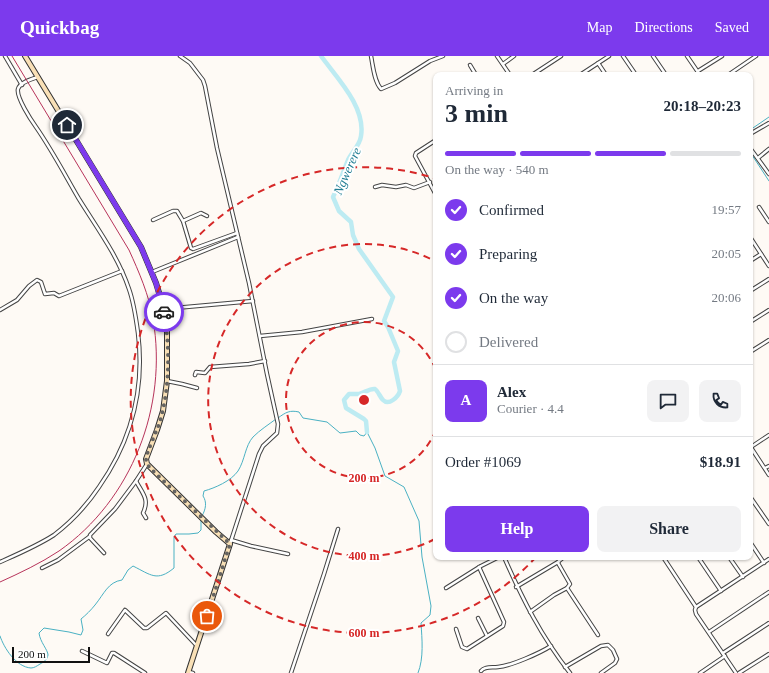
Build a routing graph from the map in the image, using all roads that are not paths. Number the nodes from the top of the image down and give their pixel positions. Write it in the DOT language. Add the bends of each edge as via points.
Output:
graph roads {
  1 [pos="5,56"];
  2 [pos="25,56"];
  3 [pos="180,56"];
  4 [pos="371,56"];
  5 [pos="443,56"];
  6 [pos="497,56"];
  7 [pos="514,56"];
  8 [pos="561,56"];
  9 [pos="609,56"];
  10 [pos="623,56"];
  11 [pos="653,56"];
  12 [pos="687,56"];
  13 [pos="722,56"];
  14 [pos="756,56"];
  15 [pos="598,63"];
  16 [pos="503,64"];
  17 [pos="470,65"];
  18 [pos="698,71"];
  19 [pos="474,72"];
  20 [pos="508,72"];
  21 [pos="537,72"];
  22 [pos="584,72"];
  23 [pos="604,72"];
  24 [pos="634,72"];
  25 [pos="664,72"];
  26 [pos="732,72"];
  27 [pos="38,77"];
  28 [pos="22,85"];
  29 [pos="769,123"];
  30 [pos="753,132"];
  31 [pos="433,142"];
  32 [pos="769,149"];
  33 [pos="753,152"];
  34 [pos="758,158"];
  35 [pos="769,174"];
  36 [pos="430,182"];
  37 [pos="375,187"];
  38 [pos="433,188"];
  39 [pos="759,207"];
  40 [pos="206,216"];
  41 [pos="153,220"];
  42 [pos="182,221"];
  43 [pos="769,222"];
  44 [pos="237,233"];
  45 [pos="238,237"];
  46 [pos="753,242"];
  47 [pos="761,254"];
  48 [pos="753,259"];
  49 [pos="769,266"];
  50 [pos="122,271"];
  51 [pos="152,272"];
  52 [pos="769,279"];
  53 [pos="753,289"];
  54 [pos="253,301"];
  55 [pos="164,309"];
  56 [pos="0,310"];
  57 [pos="769,310"];
  58 [pos="372,319"];
  59 [pos="753,320"];
  60 [pos="260,336"];
  61 [pos="769,340"];
  62 [pos="753,350"];
  63 [pos="265,361"];
  64 [pos="195,375"];
  65 [pos="167,381"];
  66 [pos="197,388"];
  67 [pos="769,435"];
  68 [pos="753,444"];
  69 [pos="753,450"];
  70 [pos="147,464"];
  71 [pos="769,466"];
  72 [pos="765,468"];
  73 [pos="769,475"];
  74 [pos="136,481"];
  75 [pos="753,501"];
  76 [pos="146,518"];
  77 [pos="769,524"];
  78 [pos="338,529"];
  79 [pos="90,536"];
  80 [pos="231,542"];
  81 [pos="753,546"];
  82 [pos="104,553"];
  83 [pos="288,554"];
  84 [pos="493,560"];
  85 [pos="505,560"];
  86 [pos="560,560"];
  87 [pos="665,560"];
  88 [pos="700,560"];
  89 [pos="731,560"];
  90 [pos="769,560"];
  91 [pos="0,562"];
  92 [pos="558,562"];
  93 [pos="764,563"];
  94 [pos="480,567"];
  95 [pos="42,568"];
  96 [pos="743,577"];
  97 [pos="516,587"];
  98 [pos="446,588"];
  99 [pos="568,588"];
  100 [pos="720,591"];
  101 [pos="769,592"];
  102 [pos="696,607"];
  103 [pos="530,612"];
  104 [pos="478,618"];
  105 [pos="769,623"];
  106 [pos="456,629"];
  107 [pos="709,632"];
  108 [pos="108,634"];
  109 [pos="598,635"];
  110 [pos="487,636"];
  111 [pos="197,646"];
  112 [pos="551,646"];
  113 [pos="82,651"];
  114 [pos="769,654"];
  115 [pos="724,655"];
  116 [pos="565,666"];
  117 [pos="481,671"];
  118 [pos="145,673"];
  119 [pos="190,673"];
  120 [pos="291,673"];
  121 [pos="570,673"];
  122 [pos="601,673"];
  123 [pos="700,673"];
  124 [pos="736,673"];
  125 [pos="739,673"];
  1 -- 28 [label="street"];
  2 -- 27 [label="main road"];
  3 -- 44 [label="street" via="190,63 205,86"];
  4 -- 5 [label="street" via="379,87 382,89"];
  6 -- 16 [label="street"];
  7 -- 16 [label="street"];
  8 -- 21 [label="street"];
  9 -- 15 [label="street"];
  10 -- 24 [label="street"];
  11 -- 25 [label="street"];
  12 -- 18 [label="street"];
  13 -- 18 [label="street"];
  14 -- 26 [label="street"];
  15 -- 22 [label="street"];
  15 -- 23 [label="street"];
  16 -- 20 [label="street"];
  17 -- 19 [label="street"];
  27 -- 28 [label="street"];
  27 -- 51 [label="main road" via="141,247"];
  28 -- 50 [label="street" via="18,90 21,102"];
  29 -- 30 [label="street"];
  31 -- 36 [label="street" via="415,154"];
  32 -- 34 [label="street"];
  33 -- 34 [label="street"];
  34 -- 35 [label="street"];
  36 -- 37 [label="street" via="414,188 382,184"];
  36 -- 38 [label="street"];
  39 -- 43 [label="street"];
  40 -- 42 [label="street" via="202,213"];
  41 -- 42 [label="street" via="174,210"];
  42 -- 44 [label="street" via="193,249"];
  44 -- 45 [label="street"];
  45 -- 51 [label="street"];
  45 -- 54 [label="street"];
  46 -- 47 [label="street"];
  47 -- 48 [label="street"];
  47 -- 49 [label="street"];
  50 -- 56 [label="street" via="59,296 54,293 45,294 41,282 37,280 17,300"];
  50 -- 91 [label="street" via="135,310 140,357 137,404 127,436 105,478 85,506 66,525 42,543"];
  51 -- 55 [label="main road"];
  52 -- 53 [label="street"];
  54 -- 55 [label="street"];
  54 -- 60 [label="street"];
  55 -- 65 [label="main road" via="167,330"];
  57 -- 59 [label="street"];
  58 -- 60 [label="street" via="302,332"];
  60 -- 63 [label="street"];
  61 -- 62 [label="street"];
  63 -- 64 [label="street" via="210,367 205,373 196,372"];
  63 -- 80 [label="street" via="278,424 277,433 263,446 259,454"];
  65 -- 66 [label="street"];
  65 -- 70 [label="main road" via="162,416 146,459"];
  67 -- 68 [label="street"];
  69 -- 72 [label="street"];
  70 -- 74 [label="street"];
  70 -- 80 [label="main road" via="202,518"];
  71 -- 72 [label="street"];
  72 -- 73 [label="street"];
  74 -- 76 [label="street" via="146,501 143,513"];
  74 -- 79 [label="street"];
  75 -- 77 [label="street"];
  78 -- 120 [label="street"];
  79 -- 82 [label="street"];
  79 -- 95 [label="street" via="58,560"];
  80 -- 83 [label="street"];
  80 -- 111 [label="main road"];
  81 -- 93 [label="street"];
  84 -- 94 [label="street"];
  85 -- 97 [label="street"];
  86 -- 92 [label="street"];
  87 -- 102 [label="street"];
  88 -- 100 [label="street"];
  89 -- 96 [label="street"];
  90 -- 93 [label="street"];
  92 -- 97 [label="street"];
  92 -- 99 [label="street" via="570,584"];
  93 -- 96 [label="street"];
  94 -- 98 [label="street"];
  94 -- 110 [label="street" via="504,622 500,629"];
  96 -- 100 [label="street"];
  97 -- 103 [label="street"];
  99 -- 103 [label="street"];
  99 -- 109 [label="street"];
  100 -- 102 [label="street"];
  101 -- 107 [label="street"];
  102 -- 107 [label="street" via="696,614"];
  103 -- 112 [label="street"];
  104 -- 110 [label="street"];
  105 -- 115 [label="street"];
  106 -- 110 [label="street" via="461,644 466,649"];
  107 -- 115 [label="street"];
  108 -- 111 [label="street" via="125,610 144,628 166,613"];
  111 -- 119 [label="main road"];
  112 -- 116 [label="street"];
  112 -- 117 [label="street" via="541,653 505,666 484,668"];
  113 -- 118 [label="street" via="107,663 114,653"];
  114 -- 125 [label="street"];
  115 -- 123 [label="street"];
  115 -- 124 [label="street"];
  116 -- 121 [label="street"];
  116 -- 122 [label="street" via="601,646 608,645 616,659 615,663"];
}
